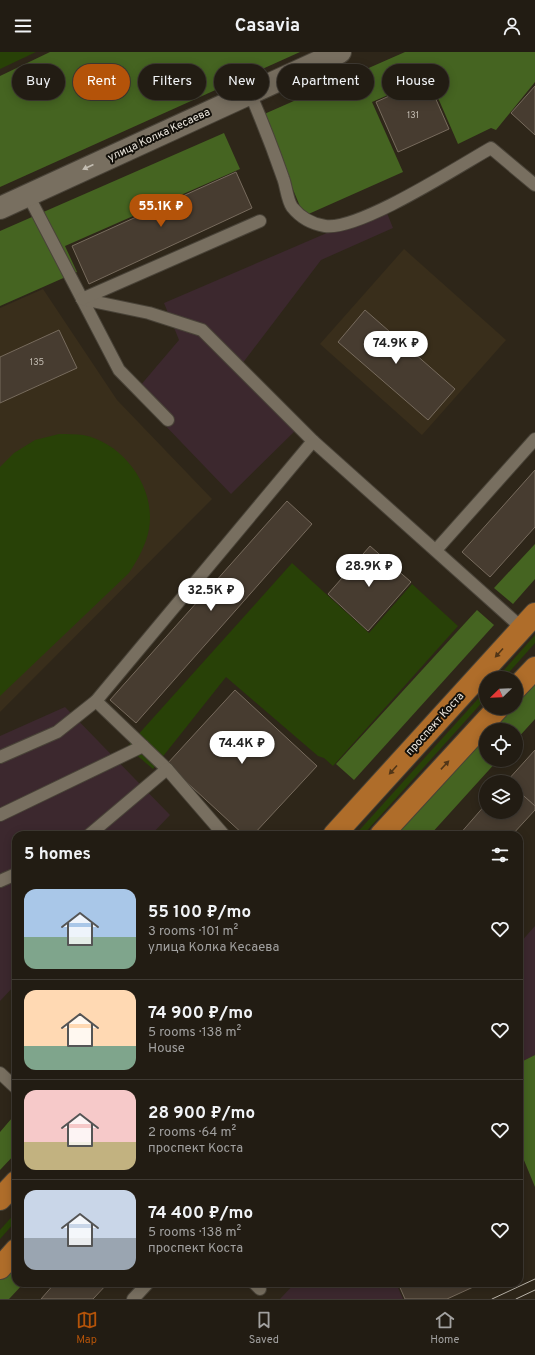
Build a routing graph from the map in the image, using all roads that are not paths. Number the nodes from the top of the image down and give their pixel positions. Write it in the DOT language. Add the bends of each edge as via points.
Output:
graph roads {
  1 [pos="340,52"];
  2 [pos="269,84"];
  3 [pos="235,100"];
  4 [pos="253,100"];
  5 [pos="535,185"];
  6 [pos="28,195"];
  7 [pos="0,208"];
  8 [pos="260,221"];
  9 [pos="82,299"];
  10 [pos="168,420"];
  11 [pos="535,439"];
  12 [pos="313,441"];
  13 [pos="436,550"];
  14 [pos="529,621"];
  15 [pos="535,668"];
  16 [pos="523,681"];
  17 [pos="96,701"];
  18 [pos="492,715"];
  19 [pos="143,746"];
  20 [pos="0,757"];
  21 [pos="167,769"];
  22 [pos="0,814"];
  23 [pos="94,831"];
  24 [pos="221,831"];
  25 [pos="338,831"];
  26 [pos="385,831"];
  27 [pos="12,876"];
  28 [pos="0,881"];
  29 [pos="0,1074"];
  30 [pos="12,1084"];
  31 [pos="12,1186"];
  32 [pos="0,1199"];
  33 [pos="12,1254"];
  34 [pos="0,1268"];
  35 [pos="144,1287"];
  36 [pos="133,1299"];
  1 -- 2 [label="street, улица Колка Кесаева"];
  3 -- 6 [label="street, улица Колка Кесаева, one-way"];
  4 -- 5 [label="lane" via="284,179 291,206 306,220 326,226 342,224 369,215 399,201 491,148"];
  6 -- 7 [label="street, улица Колка Кесаева"];
  6 -- 9 [label="lane"];
  8 -- 9 [label="lane"];
  9 -- 10 [label="lane" via="119,370"];
  9 -- 12 [label="lane" via="149,313 202,330"];
  11 -- 13 [label="lane"];
  12 -- 13 [label="lane"];
  12 -- 17 [label="lane"];
  13 -- 14 [label="lane"];
  14 -- 25 [label="main road, проспект Коста, one-way"];
  15 -- 16 [label="main road"];
  17 -- 19 [label="lane"];
  17 -- 20 [label="lane" via="57,732"];
  26 -- 18 [label="main road, one-way"];
  19 -- 21 [label="lane"];
  19 -- 22 [label="lane"];
  21 -- 23 [label="lane"];
  21 -- 24 [label="lane"];
  27 -- 28 [label="lane"];
  29 -- 30 [label="lane"];
  31 -- 32 [label="main road"];
  33 -- 34 [label="main road"];
  35 -- 36 [label="lane"];
}
